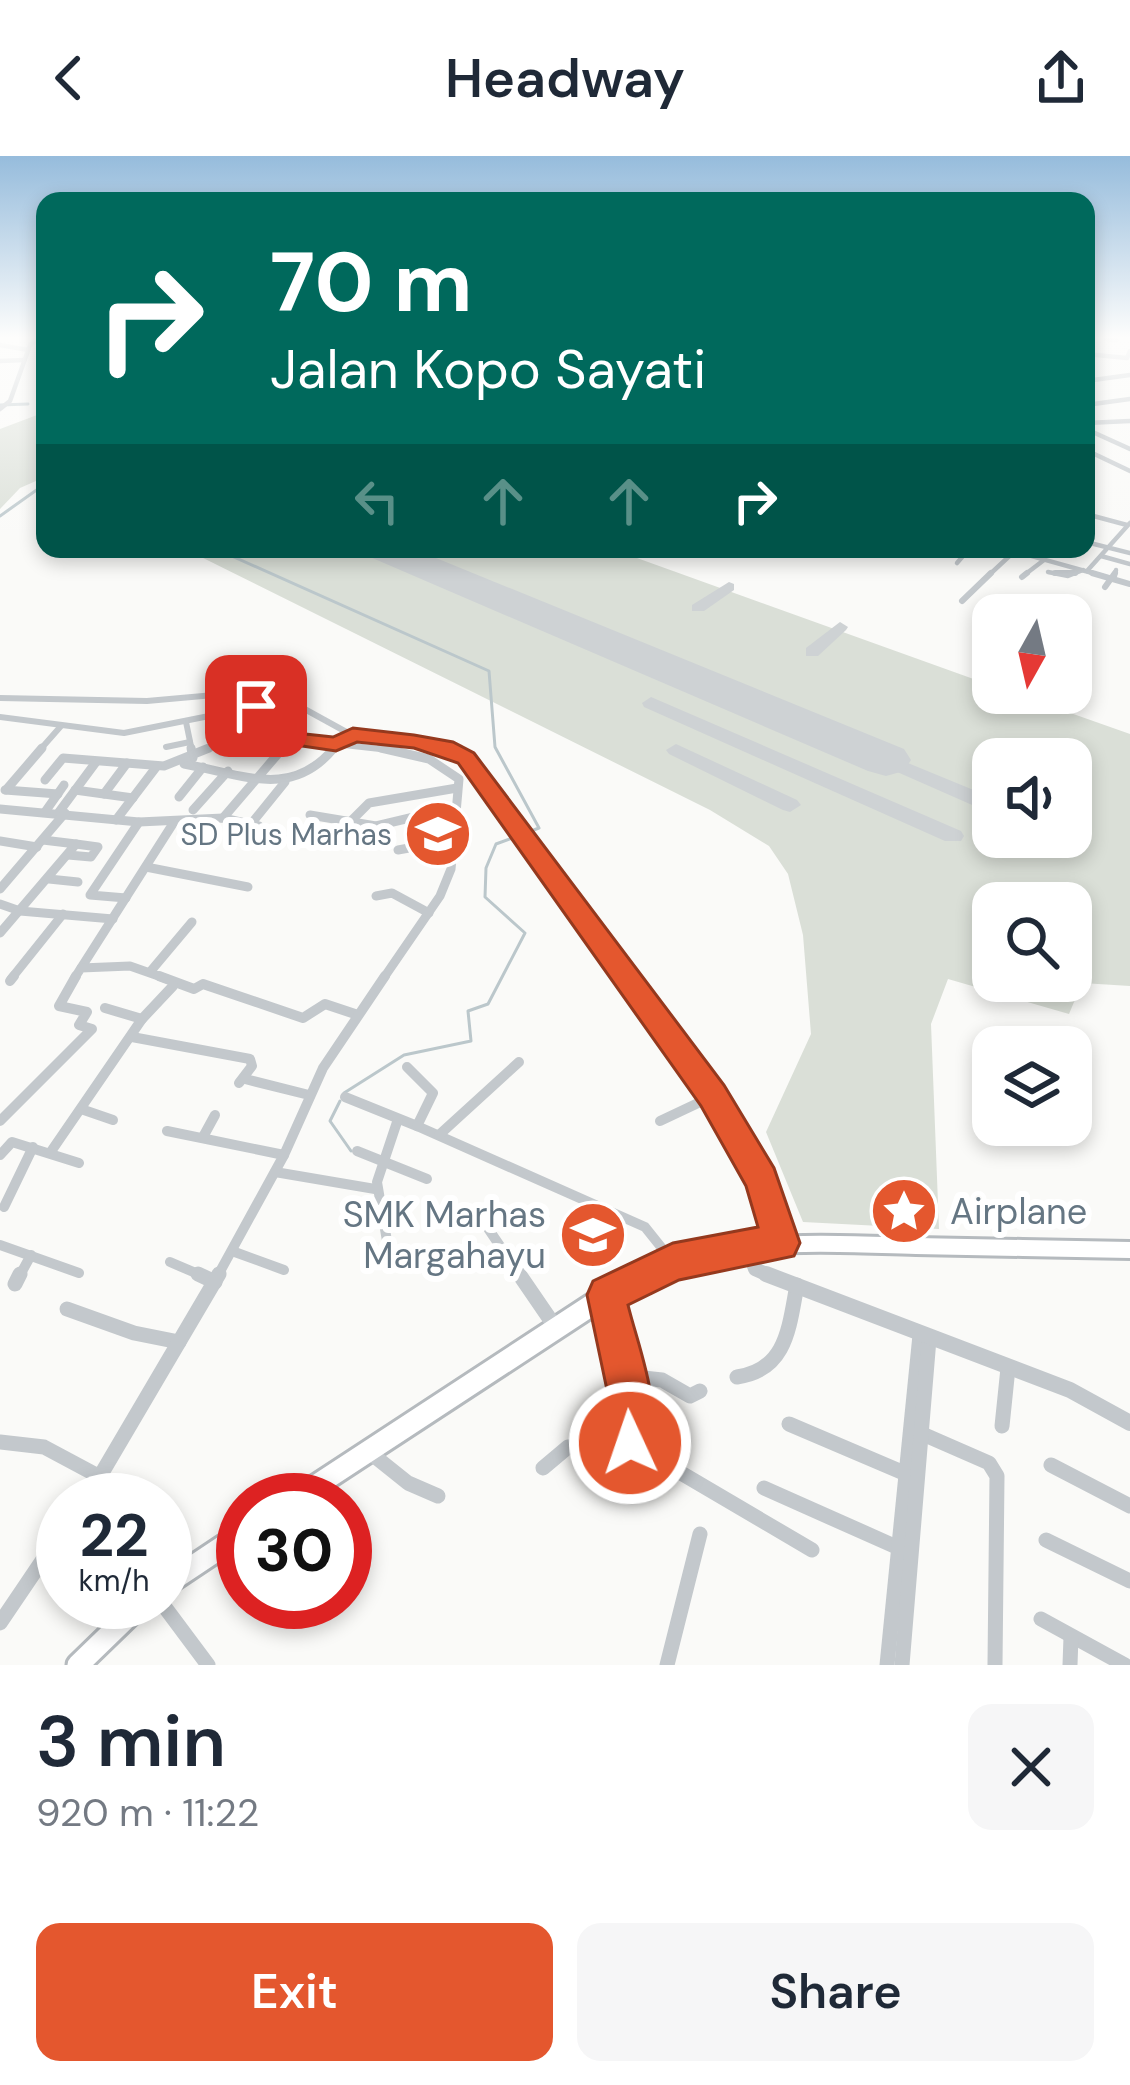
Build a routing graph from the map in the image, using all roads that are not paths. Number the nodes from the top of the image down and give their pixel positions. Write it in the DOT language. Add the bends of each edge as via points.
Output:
graph roads {
  1 [pos="1130,419"];
  2 [pos="1095,424"];
  3 [pos="1095,431"];
  4 [pos="1119,444"];
  5 [pos="1130,445"];
  6 [pos="1095,448"];
  7 [pos="1095,454"];
  8 [pos="1130,471"];
  9 [pos="1095,516"];
  10 [pos="1129,524"];
  11 [pos="1095,544"];
  12 [pos="1110,548"];
  13 [pos="1130,553"];
  14 [pos="1102,556"];
  15 [pos="961,558"];
  16 [pos="1004,558"];
  17 [pos="1038,558"];
  18 [pos="1044,560"];
  19 [pos="957,563"];
  20 [pos="1130,564"];
  21 [pos="1116,570"];
  22 [pos="1085,571"];
  23 [pos="1048,572"];
  24 [pos="1022,578"];
  25 [pos="1114,579"];
  26 [pos="1130,584"];
  27 [pos="1106,586"];
  28 [pos="962,601"];
  29 [pos="0,698"];
  30 [pos="0,717"];
  31 [pos="186,722"];
  32 [pos="221,723"];
  33 [pos="61,726"];
  34 [pos="353,735"];
  35 [pos="224,738"];
  36 [pos="290,739"];
  37 [pos="190,742"];
  38 [pos="336,744"];
  39 [pos="166,747"];
  40 [pos="147,752"];
  41 [pos="49,756"];
  42 [pos="63,758"];
  43 [pos="193,758"];
  44 [pos="96,763"];
  45 [pos="133,763"];
  46 [pos="179,763"];
  47 [pos="157,766"];
  48 [pos="203,766"];
  49 [pos="228,771"];
  50 [pos="260,777"];
  51 [pos="45,780"];
  52 [pos="285,782"];
  53 [pos="457,788"];
  54 [pos="7,790"];
  55 [pos="75,790"];
  56 [pos="104,794"];
  57 [pos="179,797"];
  58 [pos="133,798"];
  59 [pos="456,807"];
  60 [pos="0,809"];
  61 [pos="193,810"];
  62 [pos="45,812"];
  63 [pos="62,813"];
  64 [pos="310,815"];
  65 [pos="223,818"];
  66 [pos="116,820"];
  67 [pos="139,822"];
  68 [pos="174,822"];
  69 [pos="350,822"];
  70 [pos="453,840"];
  71 [pos="0,841"];
  72 [pos="40,843"];
  73 [pos="76,844"];
  74 [pos="398,850"];
  75 [pos="68,855"];
  76 [pos="146,867"];
  77 [pos="0,869"];
  78 [pos="16,872"];
  79 [pos="49,879"];
  80 [pos="78,882"];
  81 [pos="248,887"];
  82 [pos="0,889"];
  83 [pos="90,895"];
  84 [pos="376,896"];
  85 [pos="126,898"];
  86 [pos="0,904"];
  87 [pos="20,910"];
  88 [pos="63,914"];
  89 [pos="429,914"];
  90 [pos="77,916"];
  91 [pos="113,919"];
  92 [pos="192,922"];
  93 [pos="0,933"];
  94 [pos="81,968"];
  95 [pos="151,973"];
  96 [pos="10,980"];
  97 [pos="173,986"];
  98 [pos="105,1008"];
  99 [pos="358,1015"];
  100 [pos="142,1019"];
  101 [pos="131,1037"];
  102 [pos="519,1062"];
  103 [pos="407,1066"];
  104 [pos="309,1095"];
  105 [pos="713,1096"];
  106 [pos="345,1097"];
  107 [pos="81,1109"];
  108 [pos="215,1115"];
  109 [pos="398,1119"];
  110 [pos="112,1120"];
  111 [pos="0,1121"];
  112 [pos="660,1121"];
  113 [pos="417,1126"];
  114 [pos="167,1131"];
  115 [pos="439,1135"];
  116 [pos="202,1137"];
  117 [pos="33,1147"];
  118 [pos="357,1151"];
  119 [pos="50,1153"];
  120 [pos="0,1155"];
  121 [pos="284,1155"];
  122 [pos="379,1159"];
  123 [pos="80,1163"];
  124 [pos="275,1172"];
  125 [pos="427,1179"];
  126 [pos="375,1189"];
  127 [pos="4,1207"];
  128 [pos="481,1218"];
  129 [pos="781,1243"];
  130 [pos="0,1245"];
  131 [pos="747,1246"];
  132 [pos="388,1247"];
  133 [pos="1130,1250"];
  134 [pos="232,1251"];
  135 [pos="31,1255"];
  136 [pos="170,1262"];
  137 [pos="673,1262"];
  138 [pos="284,1270"];
  139 [pos="79,1273"];
  140 [pos="214,1282"];
  141 [pos="15,1284"];
  142 [pos="797,1286"];
  143 [pos="607,1295"];
  144 [pos="68,1309"];
  145 [pos="556,1328"];
  146 [pos="924,1337"];
  147 [pos="179,1342"];
  148 [pos="1008,1368"];
  149 [pos="625,1376"];
  150 [pos="737,1377"];
  151 [pos="700,1391"];
  152 [pos="1130,1423"];
  153 [pos="789,1424"];
  154 [pos="1002,1426"];
  155 [pos="916,1431"];
  156 [pos="0,1442"];
  157 [pos="630,1443"];
  158 [pos="368,1451"];
  159 [pos="1051,1465"];
  160 [pos="543,1468"];
  161 [pos="93,1473"];
  162 [pos="105,1473"];
  163 [pos="335,1473"];
  164 [pos="904,1474"];
  165 [pos="764,1488"];
  166 [pos="439,1496"];
  167 [pos="1130,1506"];
  168 [pos="700,1534"];
  169 [pos="1046,1540"];
  170 [pos="812,1550"];
  171 [pos="905,1550"];
  172 [pos="36,1570"];
  173 [pos="1130,1581"];
  174 [pos="1041,1619"];
  175 [pos="0,1623"];
  176 [pos="115,1629"];
  177 [pos="181,1629"];
  178 [pos="1071,1637"];
  179 [pos="78,1665"];
  180 [pos="208,1665"];
  181 [pos="668,1665"];
  182 [pos="887,1665"];
  183 [pos="902,1665"];
  184 [pos="994,1665"];
  185 [pos="1070,1665"];
  186 [pos="1125,1665"];
  1 -- 2 [label="street"];
  3 -- 4 [label="street"];
  4 -- 5 [label="street"];
  4 -- 6 [label="street"];
  7 -- 8 [label="street"];
  9 -- 10 [label="street"];
  10 -- 12 [label="street"];
  11 -- 12 [label="street"];
  12 -- 13 [label="street"];
  12 -- 14 [label="street"];
  14 -- 20 [label="street"];
  14 -- 22 [label="street"];
  15 -- 19 [label="street"];
  16 -- 28 [label="street"];
  17 -- 18 [label="street"];
  18 -- 22 [label="street"];
  18 -- 24 [label="street"];
  21 -- 25 [label="street"];
  22 -- 23 [label="street"];
  22 -- 25 [label="street"];
  25 -- 26 [label="street"];
  25 -- 27 [label="street"];
  29 -- 34 [label="street" via="147,701 265,689"];
  30 -- 33 [label="street"];
  31 -- 33 [label="street" via="124,734"];
  31 -- 36 [label="street" via="260,706"];
  31 -- 37 [label="street"];
  32 -- 35 [label="street"];
  33 -- 54 [label="street"];
  34 -- 38 [label="street"];
  34 -- 105 [label="street" via="430,743 461,755"];
  35 -- 36 [label="street"];
  35 -- 43 [label="street"];
  36 -- 38 [label="street"];
  36 -- 50 [label="street"];
  37 -- 39 [label="street"];
  37 -- 43 [label="street"];
  38 -- 52 [label="street" via="316,772"];
  38 -- 53 [label="street" via="424,758 454,771"];
  40 -- 45 [label="street"];
  41 -- 42 [label="street"];
  42 -- 44 [label="street"];
  42 -- 51 [label="street"];
  43 -- 46 [label="street"];
  44 -- 45 [label="street"];
  44 -- 55 [label="street"];
  45 -- 47 [label="street"];
  45 -- 56 [label="street"];
  46 -- 47 [label="street"];
  46 -- 48 [label="street"];
  47 -- 58 [label="street"];
  48 -- 49 [label="street"];
  48 -- 57 [label="street"];
  49 -- 50 [label="street"];
  49 -- 61 [label="street"];
  50 -- 52 [label="street"];
  50 -- 65 [label="street"];
  52 -- 65 [label="street" via="255,825"];
  53 -- 59 [label="street"];
  53 -- 69 [label="street" via="368,803"];
  54 -- 60 [label="street"];
  54 -- 62 [label="street" via="61,789"];
  55 -- 56 [label="street"];
  55 -- 63 [label="street"];
  56 -- 58 [label="street"];
  58 -- 66 [label="street"];
  59 -- 69 [label="street" via="376,826"];
  59 -- 70 [label="street"];
  60 -- 62 [label="street"];
  62 -- 63 [label="street"];
  63 -- 66 [label="street"];
  63 -- 72 [label="street"];
  64 -- 69 [label="street"];
  65 -- 68 [label="street"];
  66 -- 67 [label="street"];
  67 -- 68 [label="street"];
  67 -- 83 [label="street"];
  68 -- 76 [label="street"];
  70 -- 74 [label="street"];
  70 -- 89 [label="street" via="449,876"];
  71 -- 72 [label="street"];
  72 -- 73 [label="street"];
  72 -- 78 [label="street"];
  73 -- 75 [label="street"];
  73 -- 75 [label="street" via="98,847 91,857"];
  75 -- 79 [label="street"];
  76 -- 81 [label="street"];
  76 -- 85 [label="street"];
  77 -- 78 [label="street"];
  78 -- 82 [label="street"];
  79 -- 80 [label="street"];
  79 -- 87 [label="street"];
  83 -- 85 [label="street"];
  83 -- 90 [label="street"];
  84 -- 89 [label="street" via="392,893"];
  85 -- 91 [label="street"];
  86 -- 87 [label="street"];
  87 -- 88 [label="street"];
  87 -- 93 [label="street"];
  88 -- 90 [label="street"];
  88 -- 96 [label="street"];
  89 -- 99 [label="street"];
  90 -- 91 [label="street"];
  91 -- 94 [label="street"];
  92 -- 95 [label="street"];
  94 -- 95 [label="street" via="119,964"];
  94 -- 111 [label="street" via="59,1006 88,1012 79,1025 92,1029"];
  95 -- 99 [label="street" via="296,1016 328,1004"];
  97 -- 100 [label="street"];
  98 -- 100 [label="street"];
  99 -- 104 [label="street"];
  100 -- 101 [label="street"];
  101 -- 104 [label="street" via="250,1059 242,1081"];
  101 -- 107 [label="street"];
  102 -- 115 [label="street"];
  103 -- 113 [label="street" via="433,1093"];
  104 -- 121 [label="street"];
  105 -- 112 [label="street"];
  105 -- 129 [label="street" via="762,1180"];
  106 -- 109 [label="street"];
  107 -- 110 [label="street"];
  107 -- 119 [label="street"];
  108 -- 116 [label="street"];
  109 -- 113 [label="street"];
  109 -- 122 [label="street"];
  113 -- 115 [label="street"];
  114 -- 116 [label="street"];
  115 -- 137 [label="street" via="649,1229"];
  116 -- 121 [label="street"];
  117 -- 119 [label="street"];
  117 -- 120 [label="street" via="9,1142"];
  117 -- 127 [label="street"];
  118 -- 122 [label="street"];
  119 -- 123 [label="street"];
  121 -- 124 [label="street"];
  122 -- 125 [label="street"];
  122 -- 126 [label="street"];
  124 -- 126 [label="street"];
  124 -- 134 [label="street"];
  126 -- 132 [label="street"];
  128 -- 145 [label="street"];
  129 -- 131 [label="main road"];
  129 -- 133 [label="main road"];
  130 -- 135 [label="street"];
  131 -- 137 [label="main road"];
  131 -- 142 [label="street" via="755,1269"];
  134 -- 138 [label="street"];
  134 -- 140 [label="street"];
  135 -- 139 [label="street"];
  135 -- 141 [label="street"];
  136 -- 140 [label="street"];
  137 -- 143 [label="main road"];
  140 -- 147 [label="street"];
  142 -- 146 [label="street"];
  142 -- 150 [label="street" via="778,1359 763,1374"];
  143 -- 145 [label="main road"];
  143 -- 149 [label="street"];
  144 -- 147 [label="street"];
  145 -- 158 [label="main road"];
  146 -- 148 [label="street"];
  146 -- 155 [label="street"];
  147 -- 162 [label="street"];
  148 -- 152 [label="street"];
  148 -- 154 [label="street"];
  149 -- 151 [label="street" via="662,1380 690,1396"];
  149 -- 157 [label="street"];
  153 -- 164 [label="street"];
  155 -- 164 [label="street"];
  155 -- 171 [label="street"];
  155 -- 184 [label="street" via="989,1463 998,1476"];
  156 -- 161 [label="street" via="44,1447"];
  157 -- 160 [label="street" via="568,1448"];
  157 -- 170 [label="street"];
  158 -- 163 [label="main road"];
  158 -- 166 [label="street" via="407,1483"];
  159 -- 167 [label="street"];
  164 -- 171 [label="street"];
  165 -- 171 [label="street"];
  168 -- 181 [label="street"];
  169 -- 173 [label="street"];
  171 -- 182 [label="street"];
  171 -- 183 [label="street"];
  172 -- 175 [label="street"];
  174 -- 178 [label="street"];
  176 -- 179 [label="main road"];
  177 -- 180 [label="street"];
  178 -- 185 [label="street"];
  178 -- 186 [label="street"];
}
